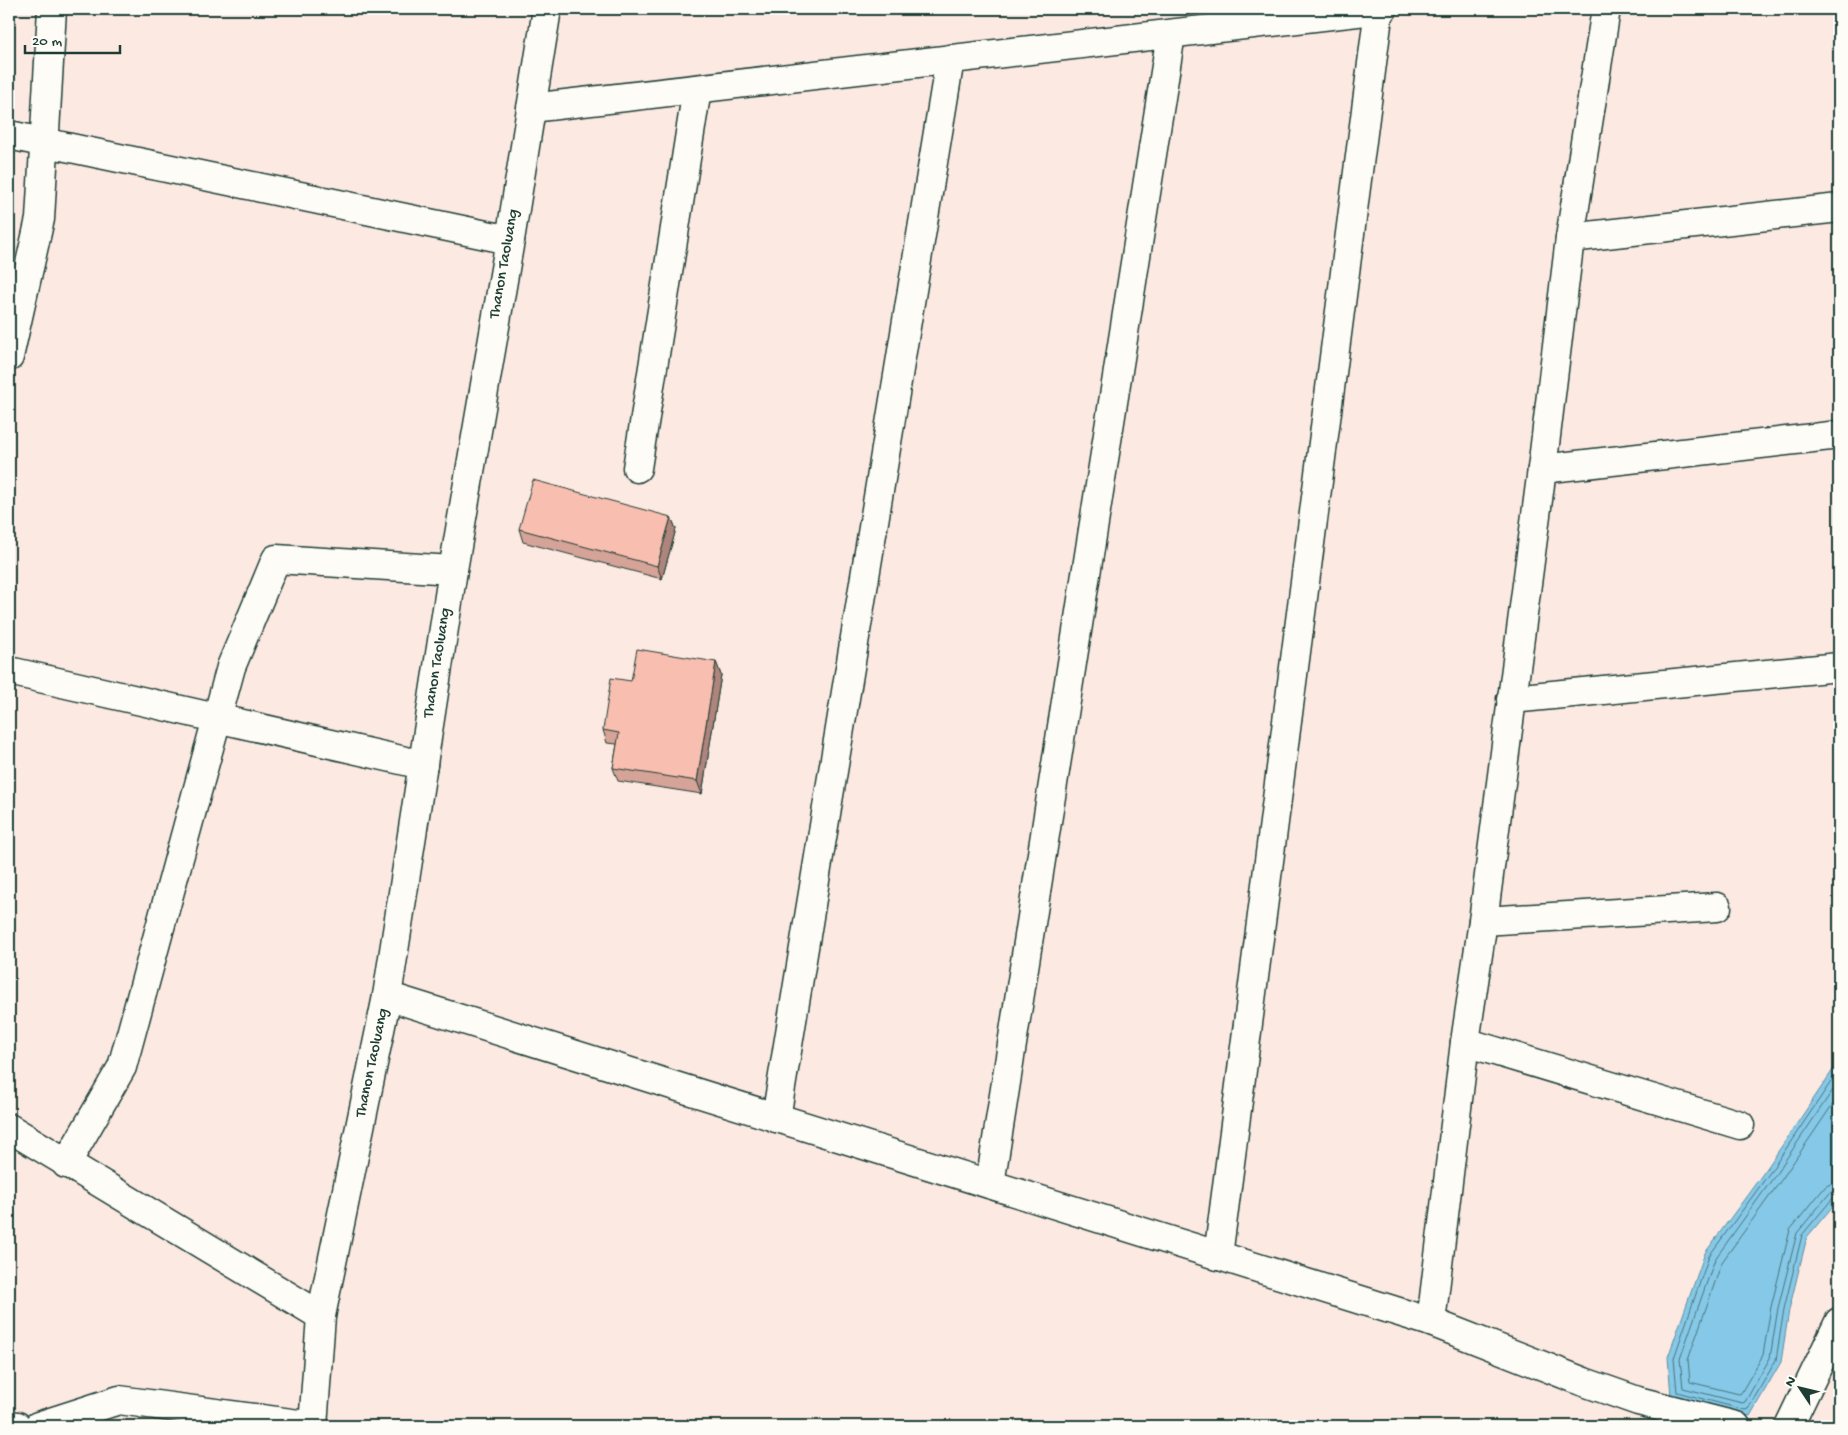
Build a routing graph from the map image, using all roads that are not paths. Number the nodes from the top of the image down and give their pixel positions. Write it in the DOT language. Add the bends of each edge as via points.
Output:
graph roads {
  1 [pos="52,9"];
  2 [pos="547,9"];
  3 [pos="1379,9"];
  4 [pos="1383,9"];
  5 [pos="1606,9"];
  6 [pos="1171,34"];
  7 [pos="950,59"];
  8 [pos="697,89"];
  9 [pos="531,108"];
  10 [pos="9,135"];
  11 [pos="44,143"];
  12 [pos="1839,208"];
  13 [pos="1570,238"];
  14 [pos="510,240"];
  15 [pos="9,357"];
  16 [pos="1839,435"];
  17 [pos="637,468"];
  18 [pos="1542,469"];
  19 [pos="452,570"];
  20 [pos="1839,667"];
  21 [pos="9,671"];
  22 [pos="1511,699"];
  23 [pos="216,718"];
  24 [pos="422,765"];
  25 [pos="1716,907"];
  26 [pos="1482,921"];
  27 [pos="387,996"];
  28 [pos="1465,1042"];
  29 [pos="776,1118"];
  30 [pos="1740,1124"];
  31 [pos="9,1128"];
  32 [pos="66,1164"];
  33 [pos="990,1184"];
  34 [pos="1218,1256"];
  35 [pos="321,1316"];
  36 [pos="1431,1322"];
  37 [pos="1839,1322"];
  38 [pos="9,1425"];
  39 [pos="17,1426"];
  40 [pos="38,1426"];
  41 [pos="313,1426"];
  42 [pos="1736,1426"];
  43 [pos="1789,1426"];
  1 -- 11 [label="street"];
  2 -- 9 [label="street, Thanon Taoluang"];
  3 -- 4 [label="street"];
  3 -- 6 [label="street"];
  3 -- 34 [label="street"];
  5 -- 13 [label="street"];
  6 -- 7 [label="street"];
  6 -- 33 [label="street"];
  7 -- 8 [label="street"];
  7 -- 29 [label="street"];
  8 -- 9 [label="street"];
  8 -- 17 [label="street"];
  9 -- 14 [label="street, Thanon Taoluang"];
  10 -- 11 [label="street"];
  11 -- 14 [label="street"];
  11 -- 15 [label="street" via="40,219"];
  12 -- 13 [label="street"];
  13 -- 18 [label="street"];
  14 -- 19 [label="street, Thanon Taoluang"];
  16 -- 18 [label="street"];
  18 -- 22 [label="street"];
  19 -- 23 [label="street" via="276,559 230,667"];
  19 -- 24 [label="street, Thanon Taoluang"];
  20 -- 22 [label="street"];
  21 -- 23 [label="street"];
  22 -- 26 [label="street"];
  23 -- 24 [label="street"];
  23 -- 32 [label="street" via="122,1067"];
  24 -- 27 [label="street, Thanon Taoluang"];
  25 -- 26 [label="street"];
  26 -- 28 [label="street"];
  27 -- 29 [label="street"];
  27 -- 35 [label="street, Thanon Taoluang"];
  28 -- 30 [label="street"];
  28 -- 36 [label="street"];
  29 -- 33 [label="street"];
  31 -- 32 [label="street"];
  32 -- 35 [label="street"];
  33 -- 34 [label="street"];
  34 -- 36 [label="street"];
  35 -- 41 [label="street, Thanon Taoluang"];
  36 -- 42 [label="street" via="1638,1401"];
  37 -- 43 [label="street"];
  38 -- 39 [label="street"];
  40 -- 41 [label="street" via="119,1400"];
}
